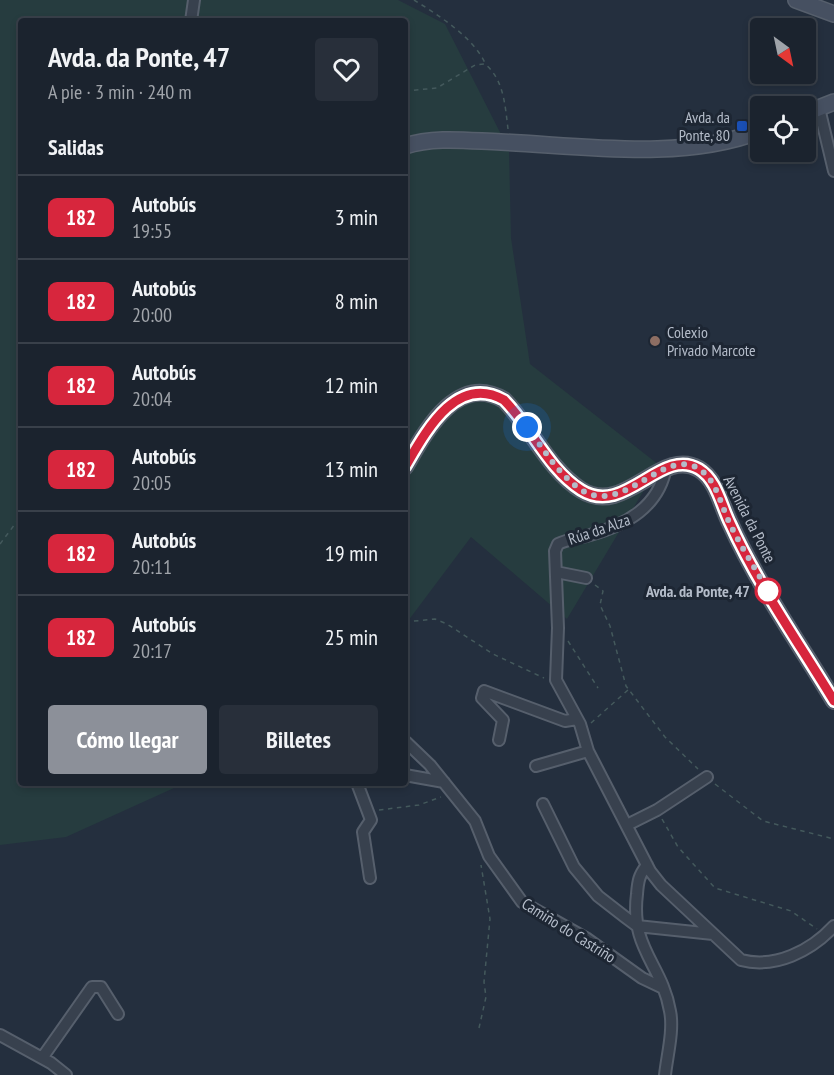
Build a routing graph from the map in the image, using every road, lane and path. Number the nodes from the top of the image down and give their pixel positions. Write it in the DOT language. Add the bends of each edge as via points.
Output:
graph roads {
  1 [pos="194,0"];
  2 [pos="414,0"];
  3 [pos="796,0"];
  4 [pos="834,14"];
  5 [pos="191,18"];
  6 [pos="485,64"];
  7 [pos="408,92"];
  8 [pos="834,102"];
  9 [pos="816,109"];
  10 [pos="816,122"];
  11 [pos="750,134"];
  12 [pos="510,142"];
  13 [pos="408,146"];
  14 [pos="834,171"];
  15 [pos="408,462"];
  16 [pos="666,468"];
  17 [pos="18,520"];
  18 [pos="0,544"];
  19 [pos="556,572"];
  20 [pos="586,578"];
  21 [pos="408,622"];
  22 [pos="558,633"];
  23 [pos="556,680"];
  24 [pos="598,688"];
  25 [pos="628,689"];
  26 [pos="834,701"];
  27 [pos="578,719"];
  28 [pos="582,731"];
  29 [pos="499,740"];
  30 [pos="408,744"];
  31 [pos="588,751"];
  32 [pos="536,766"];
  33 [pos="408,776"];
  34 [pos="707,777"];
  35 [pos="444,782"];
  36 [pos="358,786"];
  37 [pos="453,792"];
  38 [pos="543,804"];
  39 [pos="657,810"];
  40 [pos="370,813"];
  41 [pos="627,825"];
  42 [pos="834,839"];
  43 [pos="480,860"];
  44 [pos="647,865"];
  45 [pos="370,878"];
  46 [pos="637,926"];
  47 [pos="834,926"];
  48 [pos="713,934"];
  49 [pos="825,935"];
  50 [pos="663,988"];
  51 [pos="118,1014"];
  52 [pos="479,1028"];
  53 [pos="0,1035"];
  54 [pos="42,1058"];
  55 [pos="60,1074"];
  56 [pos="665,1075"];
  1 -- 5 [label="street"];
  2 -- 6 [label="path" via="465,38"];
  3 -- 4 [label="street"];
  6 -- 7 [label="path" via="475,65 437,88"];
  6 -- 12 [label="path" via="494,71 503,92"];
  8 -- 9 [label="street"];
  10 -- 14 [label="street"];
  11 -- 12 [label="street" via="705,147"];
  12 -- 13 [label="street" via="449,140"];
  15 -- 16 [label="street, Avenida da Ponte" via="436,417 457,400 480,392 504,400 565,477 599,498 628,490"];
  16 -- 19 [label="street, Rúa da Alza" via="664,480 638,515 615,527 558,544"];
  16 -- 26 [label="street, Avenida da Ponte" via="693,466 708,477 743,549"];
  17 -- 18 [label="path"];
  19 -- 20 [label="street"];
  19 -- 22 [label="street, Rúa da Alza"];
  20 -- 25 [label="path" via="603,591 600,605"];
  21 -- 23 [label="path" via="435,619 493,654"];
  22 -- 23 [label="street, Rúa da Alza"];
  22 -- 24 [label="path" via="566,638"];
  23 -- 27 [label="street"];
  25 -- 28 [label="path"];
  25 -- 34 [label="path" via="665,737"];
  27 -- 28 [label="street"];
  27 -- 29 [label="street" via="565,721 484,691 482,698 503,720"];
  28 -- 31 [label="street"];
  30 -- 35 [label="street, Camiño do Castriño"];
  31 -- 32 [label="street"];
  31 -- 41 [label="street"];
  33 -- 35 [label="street"];
  34 -- 39 [label="street"];
  34 -- 42 [label="path" via="763,821"];
  35 -- 37 [label="street, Camiño do Castriño"];
  36 -- 40 [label="street"];
  37 -- 40 [label="path" via="419,805"];
  37 -- 50 [label="street, Camiño do Castriño" via="475,822 489,856 522,902"];
  38 -- 46 [label="street" via="574,867 598,896"];
  39 -- 41 [label="street"];
  39 -- 49 [label="path" via="678,847 715,888 790,911"];
  40 -- 45 [label="street" via="371,820 363,832"];
  41 -- 44 [label="street"];
  43 -- 52 [label="path" via="490,919 486,997"];
  44 -- 46 [label="street" via="639,875"];
  44 -- 48 [label="street" via="661,885"];
  46 -- 48 [label="street"];
  46 -- 50 [label="street" via="644,952"];
  47 -- 49 [label="street"];
  48 -- 49 [label="street" via="741,960 757,964 777,962"];
  50 -- 56 [label="street" via="671,1012"];
  51 -- 54 [label="street" via="101,987 92,987"];
  53 -- 54 [label="street"];
  54 -- 55 [label="street"];
}
